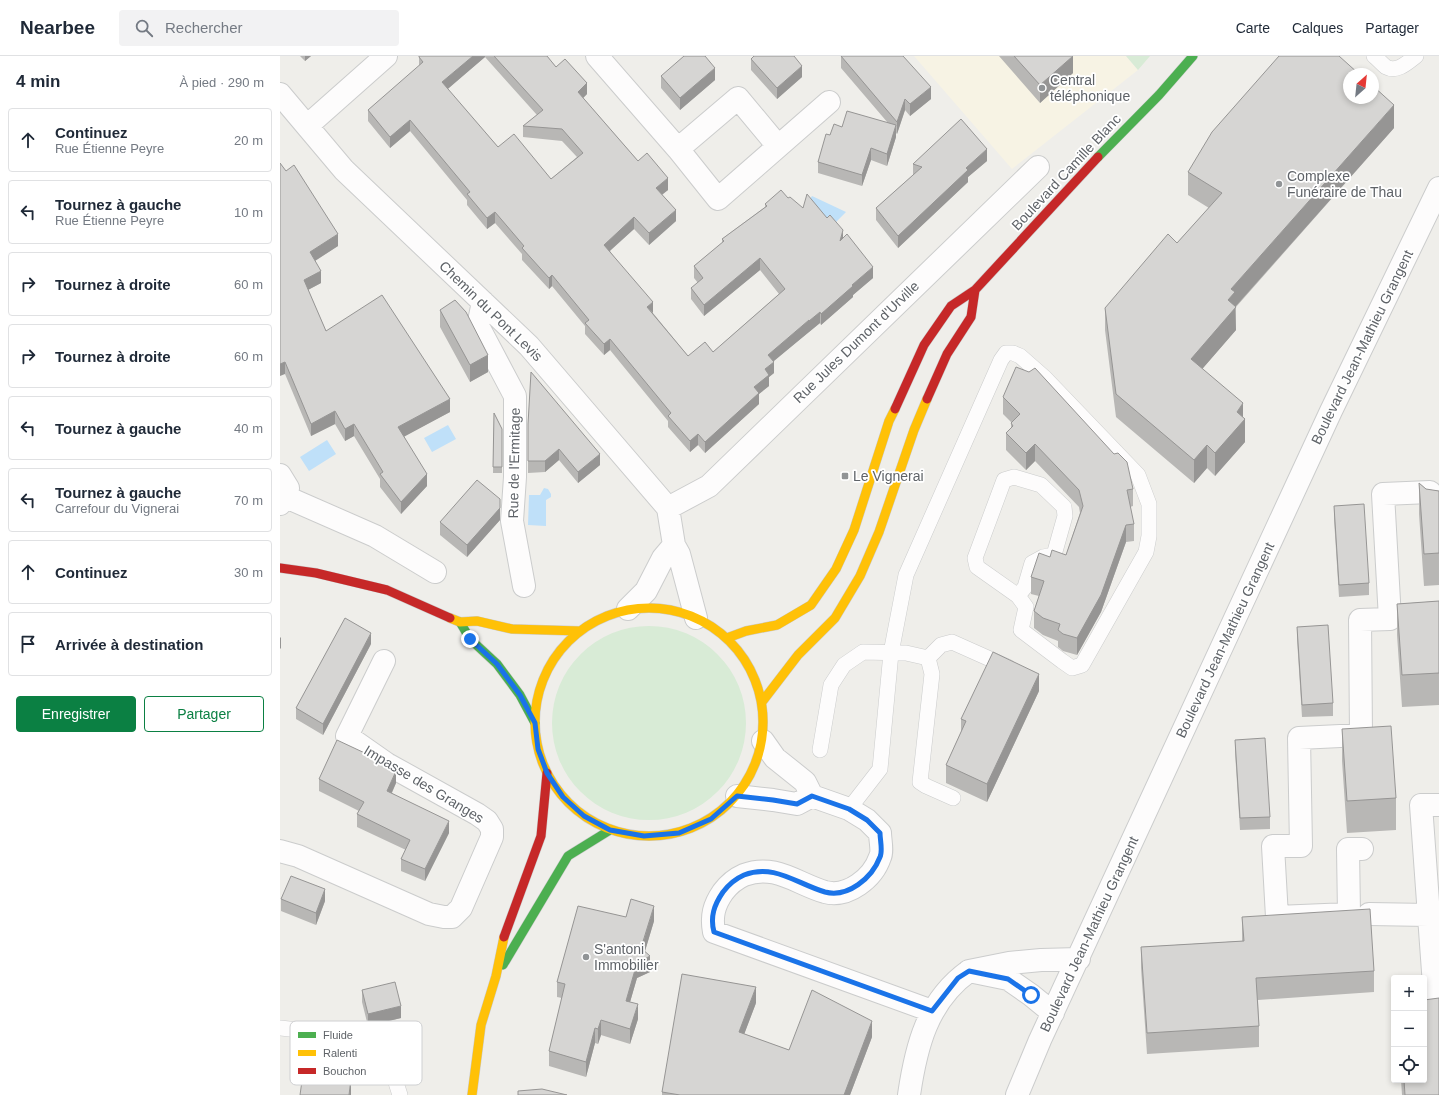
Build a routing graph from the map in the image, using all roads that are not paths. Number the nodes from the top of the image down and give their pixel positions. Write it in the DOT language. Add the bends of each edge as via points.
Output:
graph roads {
  1 [pos="386,56"];
  2 [pos="597,56"];
  3 [pos="1193,56"];
  4 [pos="1374,56"];
  5 [pos="1416,56"];
  6 [pos="280,94"];
  7 [pos="828,102"];
  8 [pos="307,126"];
  9 [pos="778,146"];
  10 [pos="678,149"];
  11 [pos="1038,167"];
  12 [pos="1439,188"];
  13 [pos="975,290"];
  14 [pos="483,302"];
  15 [pos="280,475"];
  16 [pos="283,500"];
  17 [pos="668,508"];
  18 [pos="1439,510"];
  19 [pos="674,545"];
  20 [pos="280,568"];
  21 [pos="435,572"];
  22 [pos="524,586"];
  23 [pos="1018,596"];
  24 [pos="628,610"];
  25 [pos="696,618"];
  26 [pos="460,622"];
  27 [pos="580,631"];
  28 [pos="727,638"];
  29 [pos="891,653"];
  30 [pos="928,658"];
  31 [pos="384,661"];
  32 [pos="1017,671"];
  33 [pos="762,702"];
  34 [pos="535,723"];
  35 [pos="763,741"];
  36 [pos="820,750"];
  37 [pos="547,773"];
  38 [pos="737,796"];
  39 [pos="812,796"];
  40 [pos="954,798"];
  41 [pos="1439,805"];
  42 [pos="849,809"];
  43 [pos="610,830"];
  44 [pos="1362,849"];
  45 [pos="280,851"];
  46 [pos="1369,914"];
  47 [pos="1429,915"];
  48 [pos="1079,959"];
  49 [pos="969,971"];
  50 [pos="496,976"];
  51 [pos="932,1011"];
  52 [pos="1053,1013"];
  53 [pos="280,1028"];
  54 [pos="1427,1028"];
  55 [pos="290,1029"];
  56 [pos="397,1085"];
  57 [pos="400,1095"];
  58 [pos="472,1095"];
  59 [pos="909,1095"];
  60 [pos="1017,1095"];
  1 -- 8 [label="street"];
  2 -- 10 [label="street"];
  3 -- 13 [label="main road, Boulevard Camille Blanc" via="1159,96 1118,136"];
  4 -- 5 [label="lane" via="1387,68 1404,65"];
  6 -- 8 [label="street, Chemin du Pont Levis"];
  7 -- 9 [label="street"];
  8 -- 14 [label="street, Chemin du Pont Levis" via="344,170"];
  9 -- 10 [label="street" via="738,98"];
  9 -- 10 [label="street" via="718,199"];
  11 -- 17 [label="street, Rue Jules Dumont d'Urville" via="709,486"];
  12 -- 48 [label="street, Boulevard Jean-Mathieu Grangent" via="1330,411"];
  13 -- 28 [label="main road, Boulevard Camille Blanc" via="951,306 924,345 889,421 854,530 836,569 811,605 777,625"];
  13 -- 33 [label="main road" via="971,317 946,354 914,430 879,532 860,576 835,618 798,655"];
  14 -- 17 [label="street, Chemin du Pont Levis" via="529,346"];
  14 -- 22 [label="street, Rue de l'Ermitage" via="478,326 515,396 512,521"];
  15 -- 16 [label="street" via="288,488"];
  16 -- 21 [label="street" via="375,536"];
  17 -- 19 [label="street"];
  18 -- 44 [label="street" via="1432,510 1430,492 1383,494 1390,619 1360,620 1361,735 1298,738 1302,846 1272,846 1277,916 1349,914 1348,850"];
  19 -- 24 [label="street" via="663,558 646,591"];
  19 -- 25 [label="street" via="679,554"];
  20 -- 26 [label="main road" via="316,573 387,590"];
  23 -- 23 [label="lane" via="977,567 975,558 1004,480 1014,477 1041,486 1064,507 1065,516 1054,555 1032,563 1025,587"];
  23 -- 29 [label="lane" via="1026,607 1021,630 1072,668 1082,665 1146,552 1149,504 1138,475 1045,378 1020,356 1006,353 906,575"];
  24 -- 25 [label="main road" via="663,609"];
  24 -- 27 [label="main road" via="603,617"];
  25 -- 28 [label="main road"];
  26 -- 27 [label="main road" via="477,621 512,629"];
  26 -- 34 [label="main road" via="470,639 497,664 520,695"];
  27 -- 34 [label="main road" via="556,656 540,688"];
  28 -- 33 [label="main road" via="750,667"];
  29 -- 30 [label="lane" via="906,653"];
  29 -- 36 [label="lane" via="863,652 844,665 831,685"];
  29 -- 42 [label="lane" via="880,769"];
  30 -- 32 [label="lane" via="940,645 952,642"];
  30 -- 40 [label="lane" via="932,674 920,782"];
  31 -- 45 [label="street, Impasse des Granges" via="347,736 387,764 487,821 492,829 492,837 460,908 452,917 429,914 298,856"];
  33 -- 35 [label="main road"];
  34 -- 37 [label="main road" via="538,749"];
  35 -- 38 [label="main road" via="754,770"];
  35 -- 39 [label="street" via="775,758 805,782"];
  37 -- 43 [label="main road" via="568,802 584,816"];
  37 -- 50 [label="main road" via="541,836 505,931"];
  38 -- 39 [label="street" via="797,804"];
  38 -- 43 [label="main road" via="711,819 679,833 644,836"];
  39 -- 42 [label="street"];
  41 -- 47 [label="street" via="1421,805"];
  42 -- 51 [label="street" via="867,820 880,833 881,856 863,882 853,889 826,892 769,871 754,871 728,885 719,898 712,916 714,932"];
  43 -- 50 [label="main road" via="568,856"];
  46 -- 47 [label="street"];
  47 -- 54 [label="street" via="1437,1027"];
  48 -- 49 [label="street" via="1008,962"];
  48 -- 52 [label="street, Boulevard Jean-Mathieu Grangent"];
  49 -- 51 [label="street" via="958,978"];
  49 -- 52 [label="street" via="1008,979"];
  50 -- 58 [label="main road" via="480,1025"];
  51 -- 59 [label="street" via="913,1065"];
  52 -- 60 [label="street, Boulevard Jean-Mathieu Grangent"];
  53 -- 55 [label="lane"];
  56 -- 57 [label="lane"];
}
